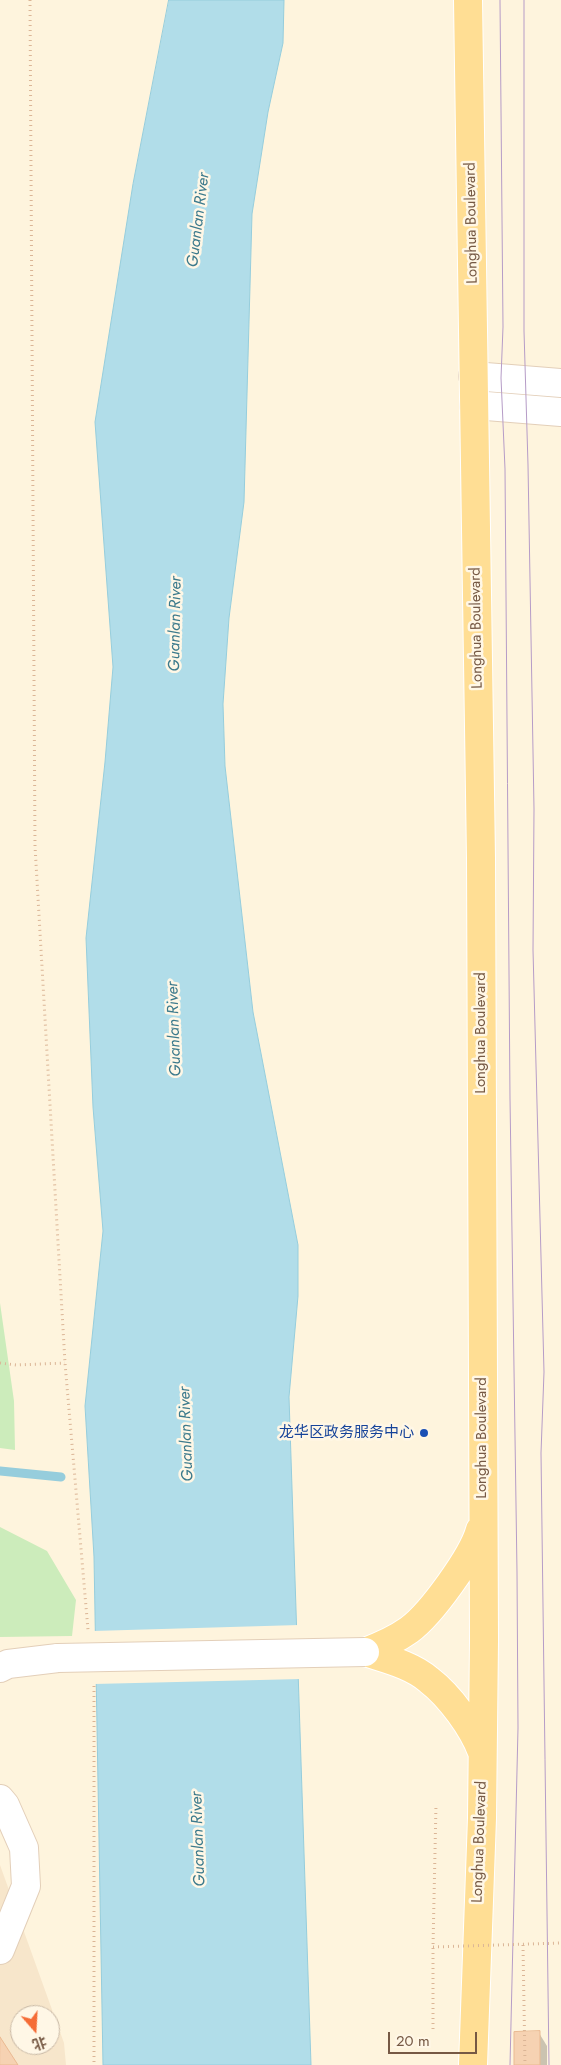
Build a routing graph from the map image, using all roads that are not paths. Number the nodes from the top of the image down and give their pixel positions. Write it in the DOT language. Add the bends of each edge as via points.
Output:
graph roads {
  1 [pos="468,0"];
  2 [pos="473,376"];
  3 [pos="561,383"];
  4 [pos="474,405"];
  5 [pos="561,412"];
  6 [pos="482,1521"];
  7 [pos="365,1652"];
  8 [pos="3,1665"];
  9 [pos="483,1753"];
  10 [pos="0,1799"];
  11 [pos="0,1950"];
  12 [pos="473,2065"];
  1 -- 2 [label="main road, Longhua Boulevard"];
  2 -- 3 [label="street"];
  2 -- 4 [label="main road, Longhua Boulevard"];
  4 -- 5 [label="street"];
  4 -- 6 [label="main road, Longhua Boulevard" via="481,858"];
  6 -- 7 [label="main road" via="477,1541 465,1562 426,1614 411,1629"];
  6 -- 9 [label="main road, Longhua Boulevard"];
  7 -- 8 [label="street, bridge" via="58,1658"];
  7 -- 9 [label="main road" via="429,1680 464,1719"];
  9 -- 12 [label="main road, Longhua Boulevard"];
  10 -- 11 [label="street" via="24,1848 26,1886"];
}
